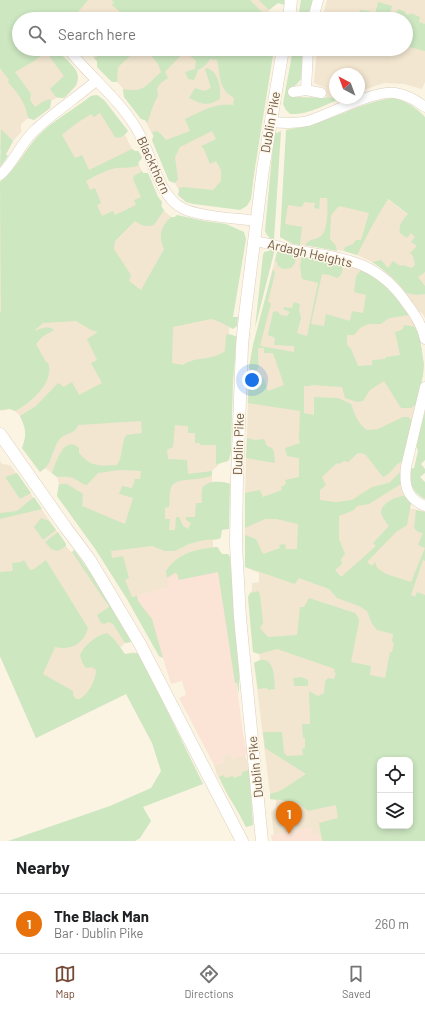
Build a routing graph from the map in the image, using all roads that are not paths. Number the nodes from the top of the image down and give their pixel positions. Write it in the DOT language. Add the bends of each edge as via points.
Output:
graph roads {
  1 [pos="292,0"];
  2 [pos="318,0"];
  3 [pos="290,12"];
  4 [pos="315,12"];
  5 [pos="74,56"];
  6 [pos="282,56"];
  7 [pos="308,56"];
  8 [pos="96,81"];
  9 [pos="306,90"];
  10 [pos="293,92"];
  11 [pos="321,93"];
  12 [pos="425,107"];
  13 [pos="270,122"];
  14 [pos="0,175"];
  15 [pos="256,221"];
  16 [pos="254,241"];
  17 [pos="425,339"];
  18 [pos="425,386"];
  19 [pos="0,434"];
  20 [pos="425,506"];
  21 [pos="242,841"];
  22 [pos="262,841"];
  1 -- 3 [label="street"];
  2 -- 4 [label="street"];
  5 -- 8 [label="street, Blackthorn"];
  6 -- 13 [label="street, Dublin Pike"];
  7 -- 9 [label="street"];
  8 -- 14 [label="street" via="33,132"];
  8 -- 15 [label="street, Blackthorn" via="136,127 166,194 174,203 200,214"];
  9 -- 10 [label="street"];
  9 -- 11 [label="street"];
  12 -- 13 [label="street" via="413,99 394,93 376,94 308,121 291,124"];
  13 -- 15 [label="street, Dublin Pike"];
  15 -- 16 [label="street, Dublin Pike"];
  16 -- 17 [label="street, Ardagh Heights" via="349,260 383,276 396,287 418,320"];
  16 -- 22 [label="street, Dublin Pike" via="242,346 236,544 240,618"];
  18 -- 20 [label="street" via="405,476 408,491 416,502"];
  19 -- 21 [label="street" via="90,560 140,644"];
}
